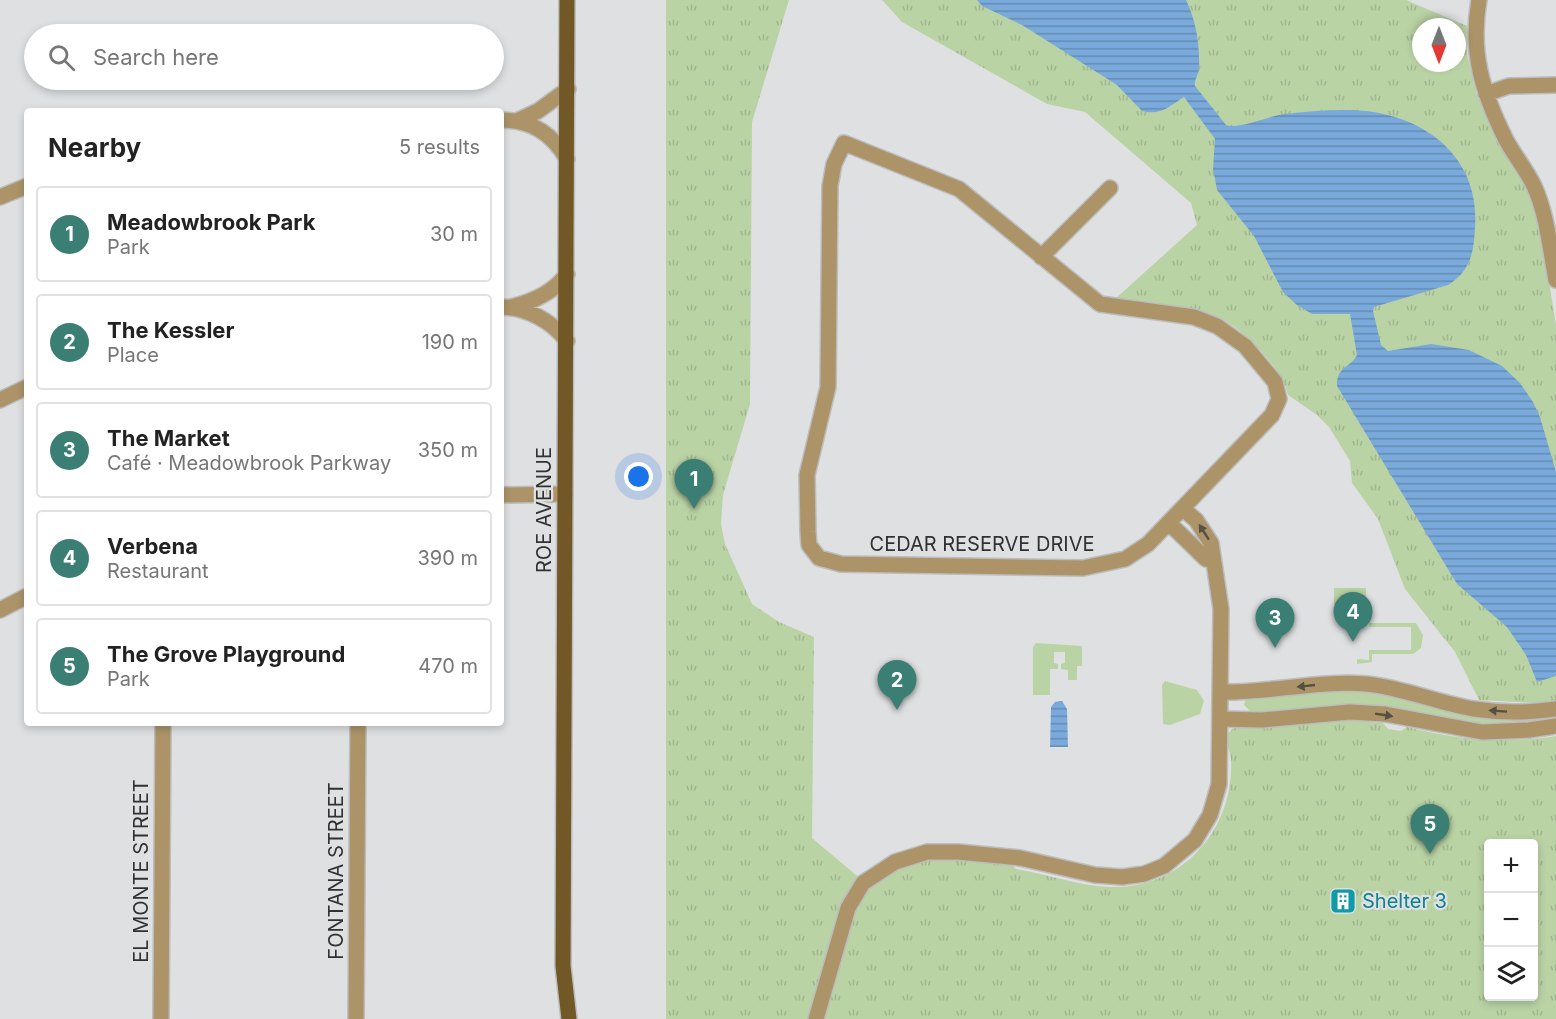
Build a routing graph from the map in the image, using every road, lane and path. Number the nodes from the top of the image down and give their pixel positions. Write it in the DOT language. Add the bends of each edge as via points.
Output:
graph roads {
  1 [pos="567,0"];
  2 [pos="1479,0"];
  3 [pos="1556,85"];
  4 [pos="568,90"];
  5 [pos="1486,94"];
  6 [pos="504,120"];
  7 [pos="519,120"];
  8 [pos="567,159"];
  9 [pos="1110,188"];
  10 [pos="1041,257"];
  11 [pos="567,274"];
  12 [pos="1556,280"];
  13 [pos="506,307"];
  14 [pos="567,341"];
  15 [pos="24,388"];
  16 [pos="0,400"];
  17 [pos="565,494"];
  18 [pos="504,495"];
  19 [pos="1183,509"];
  20 [pos="1169,523"];
  21 [pos="1213,561"];
  22 [pos="24,598"];
  23 [pos="0,610"];
  24 [pos="1221,692"];
  25 [pos="1556,709"];
  26 [pos="1221,719"];
  27 [pos="163,726"];
  28 [pos="358,726"];
  29 [pos="1556,726"];
  30 [pos="161,1019"];
  31 [pos="356,1019"];
  32 [pos="569,1019"];
  33 [pos="816,1019"];
  1 -- 4 [label="main road, ROE AVENUE"];
  2 -- 5 [label="street" via="1474,29 1478,69"];
  3 -- 5 [label="street" via="1516,85"];
  4 -- 7 [label="street"];
  4 -- 8 [label="main road, ROE AVENUE"];
  5 -- 12 [label="street" via="1505,138 1534,186"];
  6 -- 7 [label="street"];
  7 -- 8 [label="street" via="550,136"];
  8 -- 11 [label="main road, ROE AVENUE"];
  9 -- 10 [label="street"];
  10 -- 19 [label="street, CEDAR RESERVE DRIVE" via="1100,304 1194,317 1217,326 1245,346 1275,382 1279,399 1272,415"];
  10 -- 20 [label="street, CEDAR RESERVE DRIVE" via="960,189 843,143 830,186 827,396 807,475 809,545 819,558 841,564 1097,566 1139,552"];
  11 -- 13 [label="street" via="527,303"];
  11 -- 14 [label="main road, ROE AVENUE"];
  13 -- 14 [label="street" via="550,324"];
  14 -- 17 [label="main road, ROE AVENUE"];
  15 -- 16 [label="street"];
  17 -- 18 [label="street"];
  17 -- 32 [label="main road, ROE AVENUE" via="563,966"];
  19 -- 20 [label="street, CEDAR RESERVE DRIVE"];
  21 -- 19 [label="street, one-way" via="1206,533"];
  20 -- 21 [label="street" via="1206,559"];
  21 -- 24 [label="street" via="1220,598"];
  22 -- 23 [label="street"];
  25 -- 24 [label="street, one-way" via="1474,709 1367,684"];
  24 -- 26 [label="street"];
  26 -- 29 [label="street, one-way" via="1262,720 1350,712 1385,714 1482,732"];
  26 -- 33 [label="street" via="1215,800 1195,840 1177,857 1155,870 1122,877 989,854 927,852 895,862 863,884 848,908"];
  27 -- 30 [label="street, EL MONTE STREET"];
  28 -- 31 [label="street, FONTANA STREET"];
}
